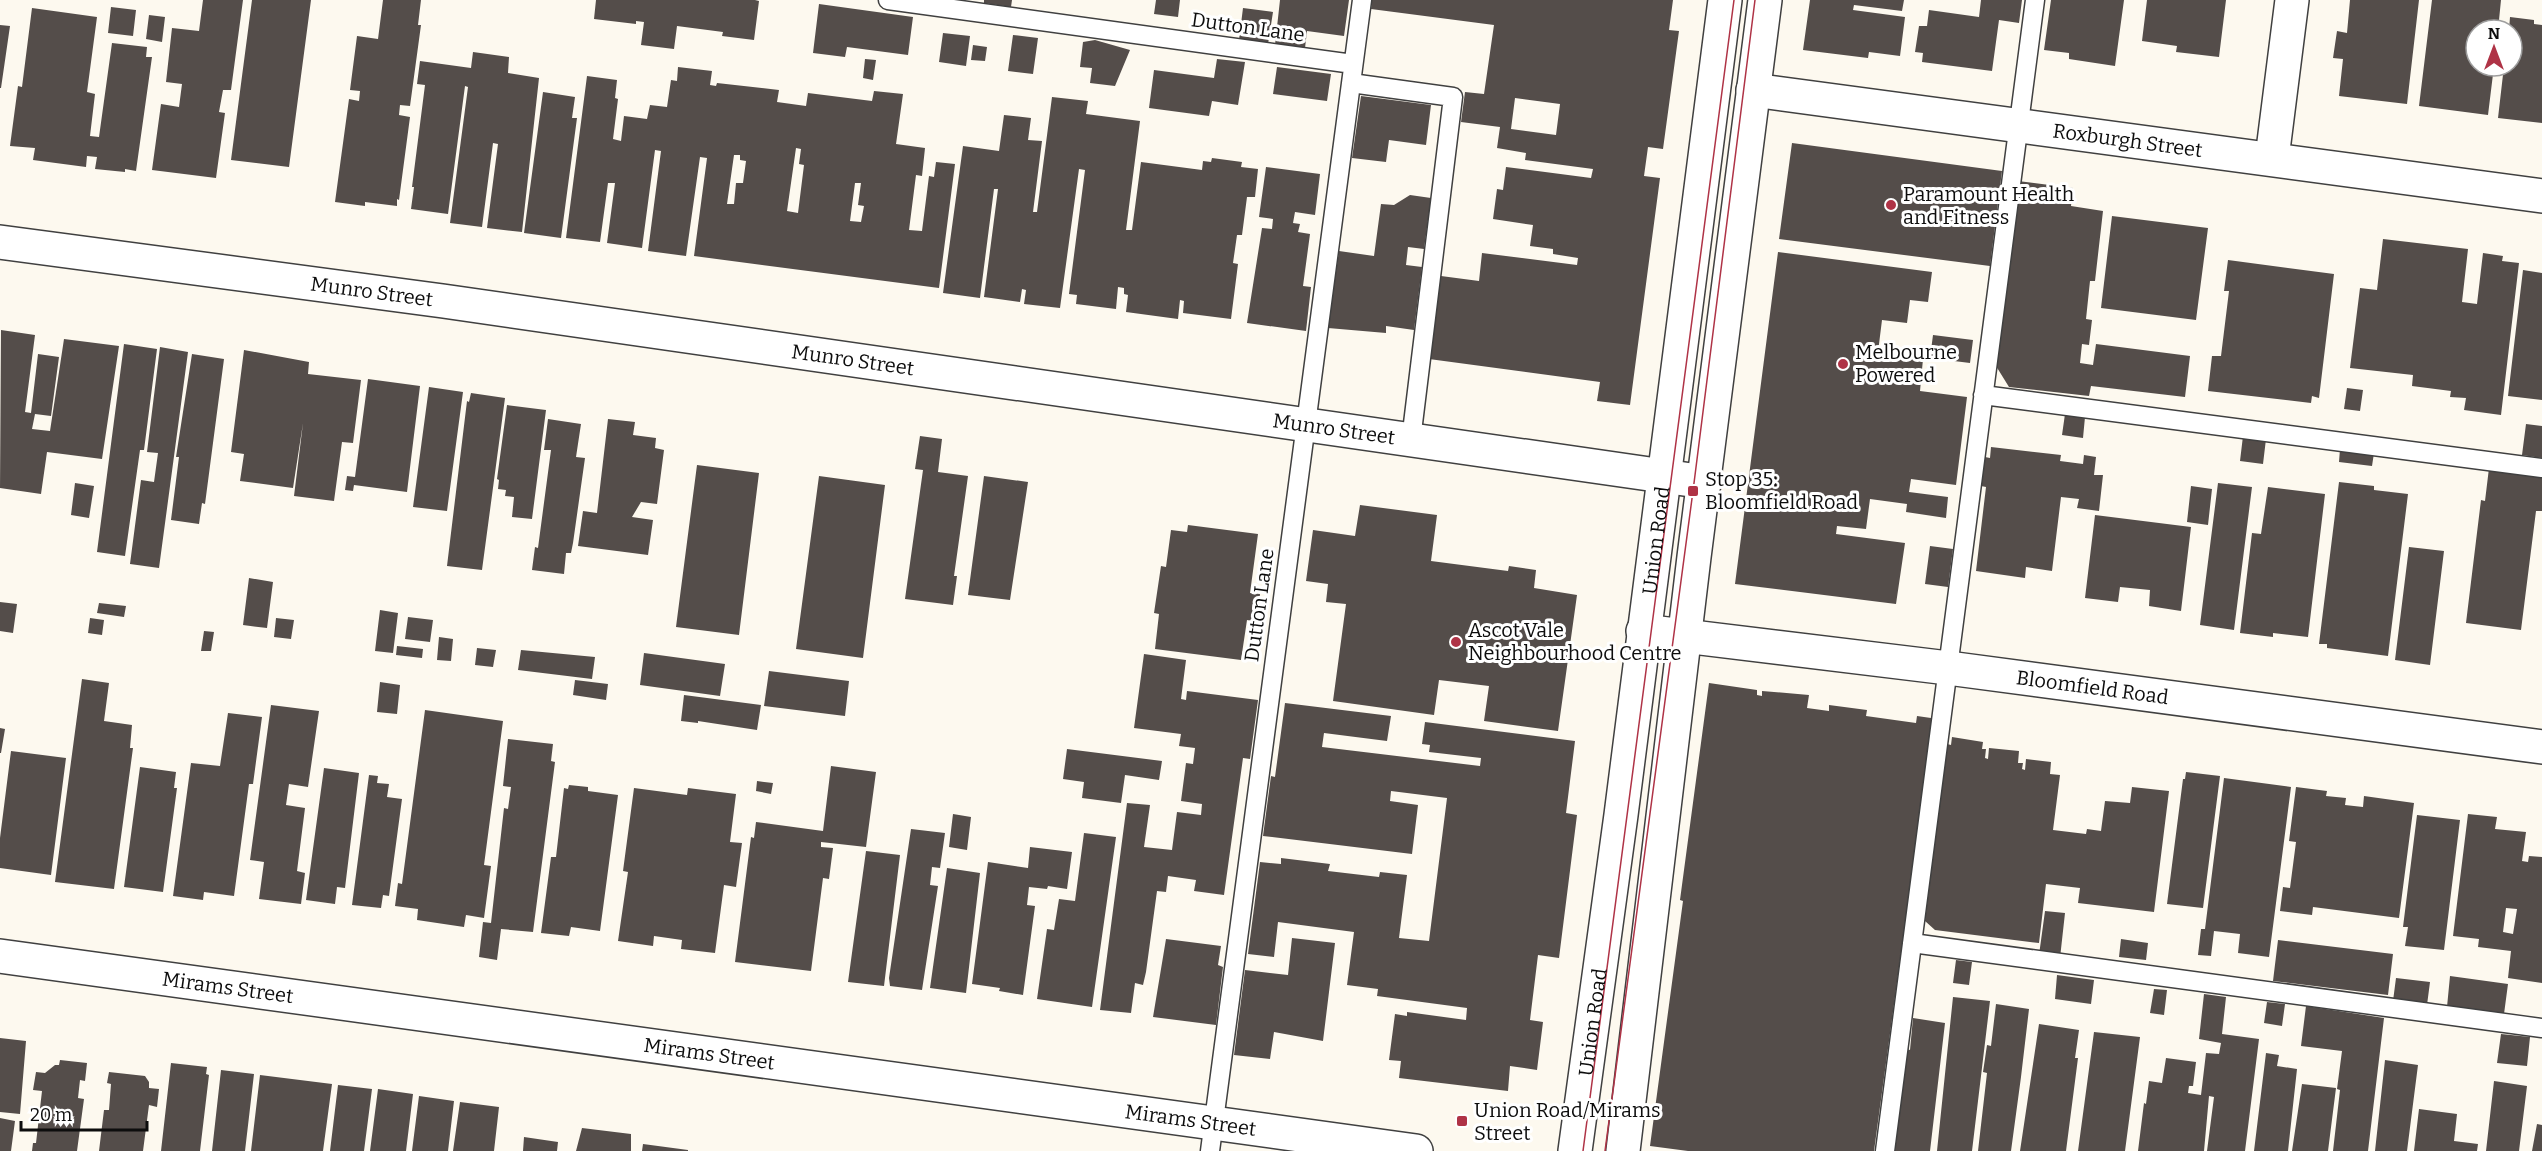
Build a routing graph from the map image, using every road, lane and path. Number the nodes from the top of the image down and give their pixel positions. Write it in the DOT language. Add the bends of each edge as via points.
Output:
graph roads {
  1 [pos="888,0"];
  2 [pos="1362,0"];
  3 [pos="1725,0"];
  4 [pos="1765,0"];
  5 [pos="2035,0"];
  6 [pos="2292,0"];
  7 [pos="1353,64"];
  8 [pos="1351,83"];
  9 [pos="1714,85"];
  10 [pos="1753,90"];
  11 [pos="2019,125"];
  12 [pos="2272,158"];
  13 [pos="2542,196"];
  14 [pos="0,242"];
  15 [pos="1983,395"];
  16 [pos="1306,424"];
  17 [pos="1411,440"];
  18 [pos="2542,468"];
  19 [pos="1664,476"];
  20 [pos="1705,482"];
  21 [pos="1643,631"];
  22 [pos="1685,635"];
  23 [pos="1948,668"];
  24 [pos="2542,747"];
  25 [pos="1912,944"];
  26 [pos="0,956"];
  27 [pos="2542,1028"];
  28 [pos="1211,1136"];
  29 [pos="1416,1151"];
  30 [pos="1575,1151"];
  31 [pos="1623,1151"];
  32 [pos="1885,1151"];
  1 -- 7 [label="lane, Dutton Lane"];
  2 -- 7 [label="lane, Dutton Lane"];
  3 -- 9 [label="street, Union Road"];
  4 -- 10 [label="street, Union Road"];
  5 -- 11 [label="lane"];
  6 -- 12 [label="street"];
  7 -- 8 [label="lane, Dutton Lane"];
  8 -- 16 [label="lane, Dutton Lane"];
  8 -- 17 [label="lane" via="1453,96"];
  9 -- 10 [label="street, Roxburgh Street"];
  9 -- 19 [label="street, Union Road"];
  10 -- 11 [label="street, Roxburgh Street"];
  10 -- 20 [label="street, Union Road"];
  11 -- 12 [label="street, Roxburgh Street"];
  11 -- 15 [label="lane"];
  12 -- 13 [label="street, Roxburgh Street"];
  14 -- 16 [label="street, Munro Street"];
  15 -- 18 [label="lane"];
  15 -- 23 [label="lane"];
  16 -- 17 [label="street, Munro Street"];
  16 -- 28 [label="lane, Dutton Lane"];
  17 -- 19 [label="street, Munro Street"];
  19 -- 20 [label="street, Munro Street"];
  19 -- 21 [label="street, Union Road"];
  20 -- 22 [label="street, Union Road"];
  21 -- 22 [label="street, Bloomfield Road"];
  21 -- 30 [label="street, Union Road"];
  22 -- 23 [label="street, Bloomfield Road"];
  22 -- 31 [label="street, Union Road"];
  23 -- 24 [label="street, Bloomfield Road"];
  23 -- 25 [label="lane"];
  25 -- 27 [label="lane"];
  25 -- 32 [label="lane"];
  26 -- 28 [label="street, Mirams Street"];
  28 -- 29 [label="street, Mirams Street"];
}
